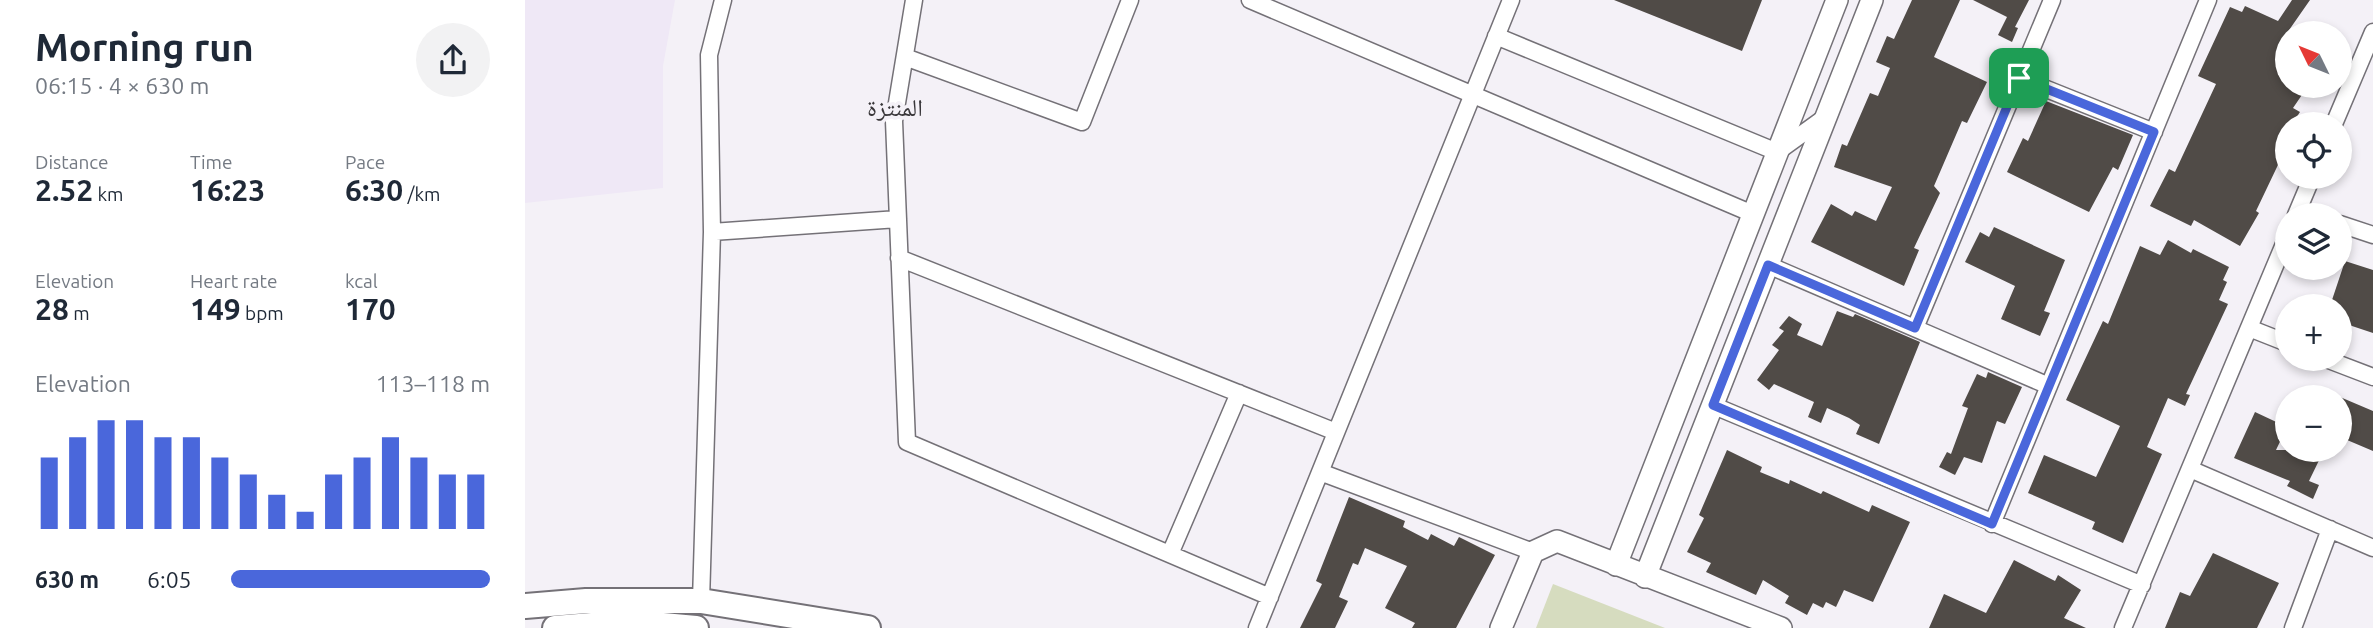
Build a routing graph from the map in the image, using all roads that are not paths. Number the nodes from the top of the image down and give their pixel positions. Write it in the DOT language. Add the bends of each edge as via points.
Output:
graph roads {
  1 [pos="723,0"];
  2 [pos="913,0"];
  3 [pos="1130,0"];
  4 [pos="1511,0"];
  5 [pos="1837,0"];
  6 [pos="1872,0"];
  7 [pos="2052,0"];
  8 [pos="2208,0"];
  9 [pos="1259,2"];
  10 [pos="2373,32"];
  11 [pos="1496,36"];
  12 [pos="905,57"];
  13 [pos="2019,78"];
  14 [pos="1472,96"];
  15 [pos="2340,112"];
  16 [pos="1827,116"];
  17 [pos="2154,132"];
  18 [pos="1777,152"];
  19 [pos="1753,214"];
  20 [pos="898,219"];
  21 [pos="2352,228"];
  22 [pos="712,232"];
  23 [pos="2373,235"];
  24 [pos="899,258"];
  25 [pos="1768,265"];
  26 [pos="2275,266"];
  27 [pos="1915,328"];
  28 [pos="2249,328"];
  29 [pos="2275,338"];
  30 [pos="2352,369"];
  31 [pos="2373,377"];
  32 [pos="2049,386"];
  33 [pos="1239,393"];
  34 [pos="1713,405"];
  35 [pos="1336,432"];
  36 [pos="2190,469"];
  37 [pos="1320,472"];
  38 [pos="1992,524"];
  39 [pos="2330,529"];
  40 [pos="2373,548"];
  41 [pos="1533,552"];
  42 [pos="1170,554"];
  43 [pos="1616,565"];
  44 [pos="1645,576"];
  45 [pos="2142,585"];
  46 [pos="1270,597"];
  47 [pos="701,601"];
  48 [pos="525,606"];
  49 [pos="555,628"];
  50 [pos="696,628"];
  51 [pos="867,628"];
  52 [pos="1257,628"];
  53 [pos="1501,628"];
  54 [pos="1781,628"];
  55 [pos="2123,628"];
  56 [pos="2293,628"];
  1 -- 22 [label="street" via="709,55"];
  2 -- 12 [label="street"];
  3 -- 12 [label="street" via="1082,122"];
  4 -- 11 [label="street"];
  5 -- 18 [label="street"];
  6 -- 16 [label="street"];
  7 -- 13 [label="street"];
  8 -- 17 [label="street"];
  9 -- 14 [label="street"];
  10 -- 15 [label="street"];
  11 -- 14 [label="street"];
  11 -- 18 [label="street"];
  12 -- 20 [label="street" via="894,121"];
  13 -- 17 [label="street"];
  13 -- 27 [label="street"];
  14 -- 19 [label="street"];
  14 -- 35 [label="street"];
  16 -- 18 [label="street"];
  16 -- 25 [label="street"];
  17 -- 32 [label="street"];
  18 -- 19 [label="street"];
  19 -- 43 [label="street"];
  20 -- 22 [label="street"];
  20 -- 24 [label="street"];
  21 -- 23 [label="street"];
  22 -- 47 [label="street"];
  24 -- 33 [label="street"];
  24 -- 42 [label="street" via="907,442"];
  25 -- 27 [label="street"];
  25 -- 34 [label="street"];
  26 -- 28 [label="street"];
  27 -- 32 [label="street"];
  28 -- 29 [label="street"];
  28 -- 36 [label="street"];
  30 -- 31 [label="street"];
  32 -- 38 [label="street"];
  33 -- 35 [label="street"];
  33 -- 42 [label="street"];
  34 -- 38 [label="street"];
  34 -- 44 [label="street"];
  35 -- 37 [label="street"];
  36 -- 39 [label="street"];
  36 -- 45 [label="street"];
  37 -- 41 [label="street"];
  37 -- 46 [label="street"];
  38 -- 45 [label="street"];
  39 -- 40 [label="street"];
  39 -- 56 [label="street"];
  41 -- 43 [label="street" via="1557,541"];
  41 -- 53 [label="street"];
  42 -- 46 [label="street"];
  43 -- 44 [label="street"];
  44 -- 54 [label="street"];
  45 -- 55 [label="street"];
  46 -- 52 [label="street"];
  47 -- 48 [label="main road"];
  47 -- 51 [label="main road"];
  49 -- 50 [label="main road" via="629,622"];
}
